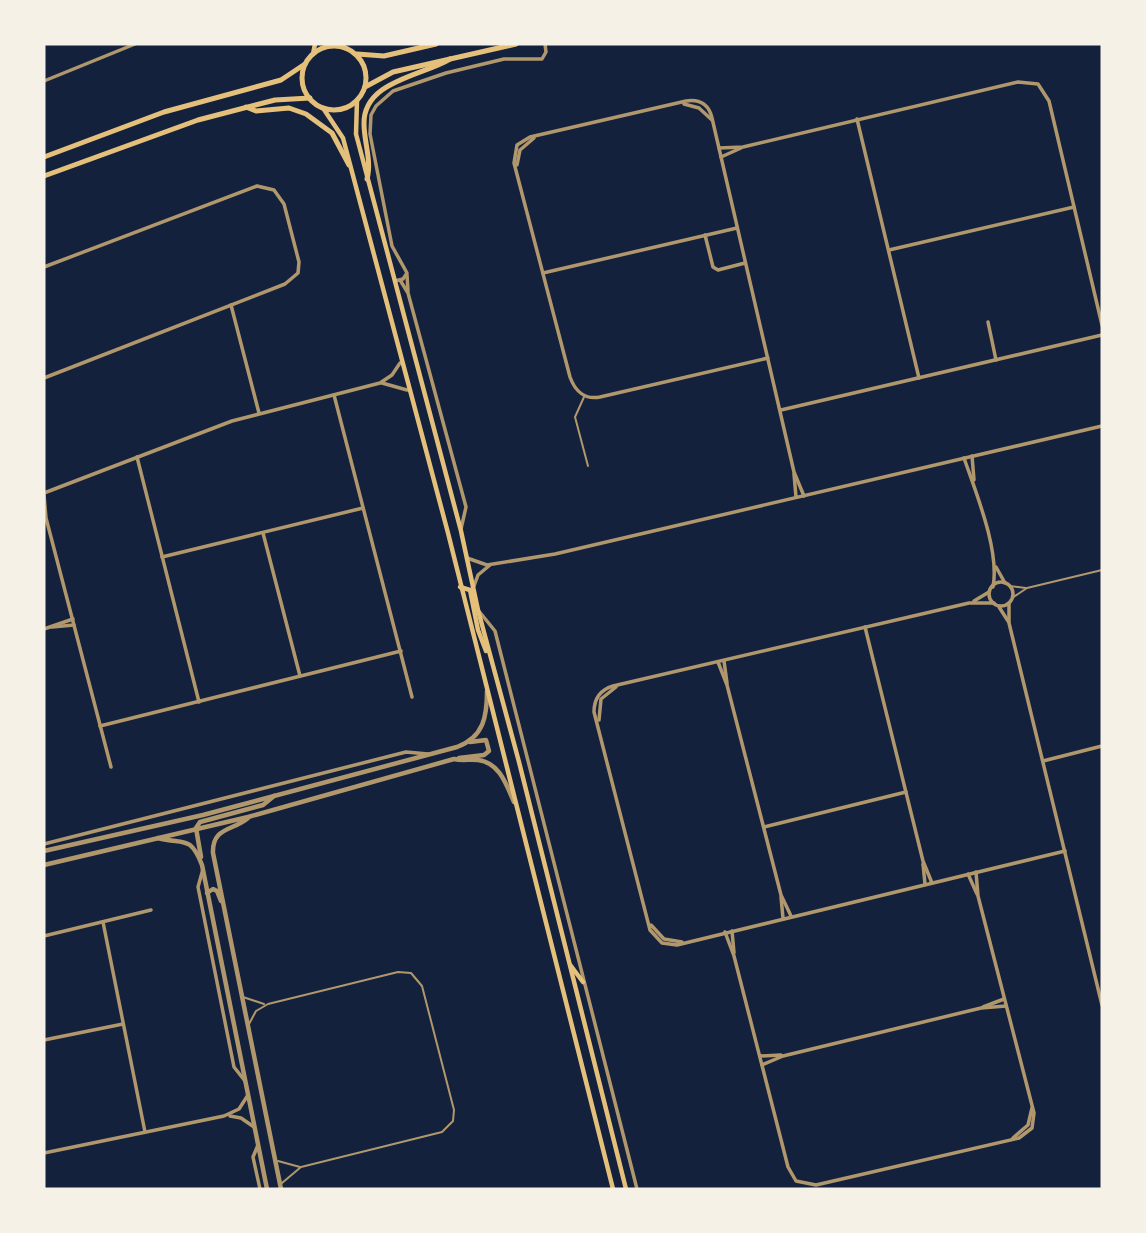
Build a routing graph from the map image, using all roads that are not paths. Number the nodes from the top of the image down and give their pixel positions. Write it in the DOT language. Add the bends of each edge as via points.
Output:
graph roads {
  1 [pos="135,44"];
  2 [pos="315,44"];
  3 [pos="436,44"];
  4 [pos="516,44"];
  5 [pos="545,44"];
  6 [pos="344,46"];
  7 [pos="313,54"];
  8 [pos="355,54"];
  9 [pos="450,59"];
  10 [pos="305,64"];
  11 [pos="44,81"];
  12 [pos="365,87"];
  13 [pos="310,98"];
  14 [pos="357,100"];
  15 [pos="246,107"];
  16 [pos="323,108"];
  17 [pos="857,120"];
  18 [pos="743,147"];
  19 [pos="719,149"];
  20 [pos="44,156"];
  21 [pos="721,157"];
  22 [pos="349,165"];
  23 [pos="44,176"];
  24 [pos="367,179"];
  25 [pos="1074,207"];
  26 [pos="737,228"];
  27 [pos="705,235"];
  28 [pos="888,250"];
  29 [pos="745,263"];
  30 [pos="44,267"];
  31 [pos="407,273"];
  32 [pos="543,273"];
  33 [pos="397,281"];
  34 [pos="408,293"];
  35 [pos="231,305"];
  36 [pos="988,322"];
  37 [pos="1102,325"];
  38 [pos="1102,335"];
  39 [pos="768,358"];
  40 [pos="996,360"];
  41 [pos="400,363"];
  42 [pos="44,377"];
  43 [pos="919,378"];
  44 [pos="380,383"];
  45 [pos="407,390"];
  46 [pos="334,394"];
  47 [pos="584,396"];
  48 [pos="780,411"];
  49 [pos="259,413"];
  50 [pos="1102,426"];
  51 [pos="972,456"];
  52 [pos="137,457"];
  53 [pos="964,458"];
  54 [pos="588,466"];
  55 [pos="794,472"];
  56 [pos="974,482"];
  57 [pos="44,494"];
  58 [pos="804,496"];
  59 [pos="796,498"];
  60 [pos="363,508"];
  61 [pos="45,516"];
  62 [pos="461,531"];
  63 [pos="263,533"];
  64 [pos="162,557"];
  65 [pos="467,558"];
  66 [pos="993,562"];
  67 [pos="492,565"];
  68 [pos="1102,570"];
  69 [pos="1007,585"];
  70 [pos="474,586"];
  71 [pos="460,587"];
  72 [pos="1027,588"];
  73 [pos="991,589"];
  74 [pos="1013,598"];
  75 [pos="969,603"];
  76 [pos="1009,603"];
  77 [pos="995,604"];
  78 [pos="478,610"];
  79 [pos="73,619"];
  80 [pos="1009,623"];
  81 [pos="74,625"];
  82 [pos="50,627"];
  83 [pos="865,627"];
  84 [pos="44,629"];
  85 [pos="401,652"];
  86 [pos="491,658"];
  87 [pos="724,661"];
  88 [pos="718,662"];
  89 [pos="300,677"];
  90 [pos="727,685"];
  91 [pos="487,686"];
  92 [pos="412,697"];
  93 [pos="199,702"];
  94 [pos="100,726"];
  95 [pos="469,742"];
  96 [pos="1102,746"];
  97 [pos="430,755"];
  98 [pos="454,759"];
  99 [pos="1042,761"];
  100 [pos="111,766"];
  101 [pos="906,792"];
  102 [pos="275,795"];
  103 [pos="514,802"];
  104 [pos="248,817"];
  105 [pos="764,827"];
  106 [pos="196,830"];
  107 [pos="158,838"];
  108 [pos="44,845"];
  109 [pos="44,850"];
  110 [pos="1065,851"];
  111 [pos="923,862"];
  112 [pos="44,865"];
  113 [pos="202,867"];
  114 [pos="976,872"];
  115 [pos="968,874"];
  116 [pos="932,883"];
  117 [pos="925,884"];
  118 [pos="207,893"];
  119 [pos="781,895"];
  120 [pos="978,896"];
  121 [pos="226,908"];
  122 [pos="151,910"];
  123 [pos="791,916"];
  124 [pos="783,918"];
  125 [pos="649,920"];
  126 [pos="103,922"];
  127 [pos="732,930"];
  128 [pos="560,931"];
  129 [pos="725,932"];
  130 [pos="547,934"];
  131 [pos="44,936"];
  132 [pos="684,942"];
  133 [pos="734,956"];
  134 [pos="568,963"];
  135 [pos="583,982"];
  136 [pos="241,995"];
  137 [pos="1004,999"];
  138 [pos="268,1003"];
  139 [pos="1102,1005"];
  140 [pos="1006,1006"];
  141 [pos="981,1008"];
  142 [pos="123,1024"];
  143 [pos="248,1028"];
  144 [pos="44,1040"];
  145 [pos="760,1056"];
  146 [pos="783,1056"];
  147 [pos="762,1065"];
  148 [pos="245,1081"];
  149 [pos="248,1095"];
  150 [pos="224,1116"];
  151 [pos="255,1128"];
  152 [pos="145,1132"];
  153 [pos="258,1145"];
  154 [pos="44,1153"];
  155 [pos="275,1159"];
  156 [pos="301,1167"];
  157 [pos="281,1188"];
  158 [pos="260,1189"];
  159 [pos="267,1189"];
  160 [pos="612,1189"];
  161 [pos="626,1189"];
  162 [pos="637,1189"];
  1 -- 11 [label="street"];
  2 -- 7 [label="main road"];
  3 -- 8 [label="main road" via="384,56"];
  4 -- 9 [label="main road"];
  5 -- 31 [label="street" via="542,59 504,59 446,73 393,91 376,106 370,134 392,246"];
  6 -- 7 [label="main road"];
  6 -- 8 [label="main road"];
  7 -- 10 [label="main road"];
  8 -- 12 [label="main road" via="365,69"];
  9 -- 12 [label="main road" via="387,74"];
  9 -- 24 [label="main road" via="385,87 373,98 364,121"];
  10 -- 13 [label="main road" via="303,82"];
  10 -- 20 [label="main road" via="281,80 164,112"];
  12 -- 14 [label="main road"];
  13 -- 15 [label="main road" via="282,98"];
  13 -- 16 [label="main road"];
  14 -- 16 [label="main road" via="345,108"];
  14 -- 24 [label="main road" via="354,128"];
  15 -- 22 [label="main road" via="259,111 289,108 306,114 332,133"];
  15 -- 23 [label="main road" via="130,142"];
  16 -- 22 [label="main road" via="340,131"];
  17 -- 18 [label="street"];
  17 -- 25 [label="street" via="1018,82 1038,84 1049,101"];
  17 -- 28 [label="street"];
  18 -- 19 [label="street"];
  18 -- 21 [label="street"];
  19 -- 21 [label="street"];
  19 -- 32 [label="street" via="713,122 690,100 536,137 518,149 513,160"];
  21 -- 26 [label="street"];
  22 -- 41 [label="main road"];
  24 -- 33 [label="main road"];
  25 -- 28 [label="street"];
  25 -- 37 [label="street"];
  26 -- 27 [label="street"];
  26 -- 29 [label="street"];
  27 -- 29 [label="street" via="713,267 718,270"];
  27 -- 32 [label="street"];
  28 -- 43 [label="street"];
  29 -- 39 [label="street"];
  30 -- 35 [label="street" via="252,187 271,189 283,200 298,273 285,284"];
  31 -- 33 [label="street"];
  31 -- 34 [label="street"];
  32 -- 47 [label="street" via="570,377"];
  33 -- 34 [label="street"];
  33 -- 62 [label="main road"];
  34 -- 62 [label="street" via="466,507"];
  35 -- 42 [label="street"];
  35 -- 49 [label="street"];
  36 -- 40 [label="street"];
  38 -- 40 [label="street"];
  39 -- 47 [label="street" via="600,397"];
  39 -- 48 [label="street"];
  40 -- 43 [label="street"];
  41 -- 44 [label="street"];
  41 -- 45 [label="main road"];
  43 -- 48 [label="street"];
  44 -- 45 [label="street"];
  44 -- 46 [label="street"];
  45 -- 71 [label="main road"];
  46 -- 49 [label="street"];
  46 -- 60 [label="street"];
  47 -- 54 [label="lane" via="575,417"];
  48 -- 55 [label="street"];
  49 -- 52 [label="street"];
  50 -- 51 [label="street"];
  51 -- 53 [label="street"];
  51 -- 56 [label="street"];
  52 -- 57 [label="street"];
  52 -- 64 [label="street"];
  53 -- 56 [label="street"];
  53 -- 58 [label="street"];
  55 -- 58 [label="street"];
  55 -- 59 [label="street"];
  56 -- 66 [label="street"];
  57 -- 61 [label="street"];
  58 -- 59 [label="street"];
  59 -- 67 [label="street"];
  60 -- 63 [label="street"];
  60 -- 85 [label="street"];
  61 -- 79 [label="street"];
  62 -- 65 [label="main road"];
  63 -- 64 [label="street"];
  63 -- 89 [label="street"];
  64 -- 93 [label="street"];
  65 -- 67 [label="street"];
  65 -- 70 [label="main road"];
  66 -- 69 [label="street"];
  66 -- 73 [label="street"];
  67 -- 70 [label="street" via="478,575"];
  68 -- 72 [label="lane"];
  69 -- 72 [label="lane"];
  69 -- 73 [label="street"];
  69 -- 74 [label="street"];
  70 -- 78 [label="main road"];
  71 -- 86 [label="main road" via="470,590 478,630"];
  71 -- 91 [label="main road"];
  72 -- 74 [label="lane"];
  73 -- 75 [label="street"];
  73 -- 77 [label="street"];
  74 -- 76 [label="street"];
  75 -- 77 [label="street"];
  75 -- 83 [label="street"];
  76 -- 77 [label="street"];
  76 -- 80 [label="street"];
  77 -- 80 [label="street"];
  78 -- 86 [label="main road"];
  78 -- 135 [label="street" via="495,631"];
  79 -- 81 [label="street"];
  79 -- 82 [label="street"];
  80 -- 99 [label="street"];
  81 -- 82 [label="street"];
  81 -- 94 [label="street"];
  82 -- 84 [label="street"];
  83 -- 87 [label="street"];
  83 -- 101 [label="street"];
  85 -- 89 [label="street"];
  85 -- 92 [label="street"];
  86 -- 128 [label="main road"];
  87 -- 88 [label="street"];
  87 -- 90 [label="street"];
  88 -- 90 [label="street"];
  88 -- 125 [label="street" via="606,688 594,712"];
  89 -- 93 [label="street"];
  90 -- 105 [label="street"];
  91 -- 95 [label="street" via="484,720"];
  91 -- 103 [label="main road"];
  93 -- 94 [label="street"];
  94 -- 100 [label="street"];
  95 -- 97 [label="street"];
  95 -- 98 [label="street" via="486,740 489,751"];
  96 -- 99 [label="street"];
  97 -- 102 [label="street"];
  97 -- 108 [label="street" via="406,752"];
  98 -- 103 [label="street" via="481,760 493,766"];
  98 -- 104 [label="street"];
  99 -- 110 [label="street"];
  101 -- 105 [label="street"];
  101 -- 111 [label="street"];
  102 -- 106 [label="street" via="263,805 202,820"];
  102 -- 109 [label="street"];
  103 -- 130 [label="main road"];
  104 -- 106 [label="street"];
  104 -- 121 [label="street" via="220,832 213,844"];
  105 -- 119 [label="street"];
  106 -- 107 [label="street"];
  106 -- 113 [label="street"];
  107 -- 112 [label="street"];
  107 -- 113 [label="street" via="185,841 194,848"];
  110 -- 114 [label="street"];
  110 -- 139 [label="street"];
  111 -- 116 [label="street"];
  111 -- 117 [label="street"];
  113 -- 118 [label="street"];
  113 -- 148 [label="street" via="198,887 234,1067"];
  114 -- 115 [label="street"];
  114 -- 120 [label="street"];
  115 -- 116 [label="street"];
  115 -- 120 [label="street"];
  116 -- 117 [label="street"];
  117 -- 123 [label="street"];
  118 -- 121 [label="street" via="217,891"];
  118 -- 148 [label="street"];
  119 -- 123 [label="street"];
  119 -- 124 [label="street"];
  120 -- 137 [label="street"];
  121 -- 136 [label="street"];
  122 -- 126 [label="street"];
  123 -- 124 [label="street"];
  124 -- 127 [label="street"];
  125 -- 132 [label="street" via="660,936"];
  125 -- 132 [label="street" via="654,938 669,945"];
  126 -- 131 [label="street"];
  126 -- 142 [label="street"];
  127 -- 129 [label="street"];
  127 -- 133 [label="street"];
  128 -- 130 [label="main road"];
  128 -- 134 [label="main road"];
  129 -- 132 [label="street"];
  129 -- 133 [label="street"];
  130 -- 160 [label="main road"];
  133 -- 145 [label="street"];
  134 -- 135 [label="main road"];
  134 -- 161 [label="main road"];
  135 -- 162 [label="street"];
  136 -- 138 [label="lane"];
  136 -- 143 [label="street"];
  137 -- 140 [label="street"];
  137 -- 141 [label="street"];
  138 -- 143 [label="lane" via="256,1011"];
  138 -- 156 [label="lane" via="398,972 415,976 422,986 454,1110 453,1121 442,1132"];
  140 -- 141 [label="street"];
  140 -- 147 [label="street" via="1035,1117 1030,1127 1011,1139 816,1185 796,1181 788,1167"];
  141 -- 146 [label="street"];
  142 -- 144 [label="street"];
  142 -- 152 [label="street"];
  143 -- 155 [label="street"];
  145 -- 146 [label="street"];
  145 -- 147 [label="street"];
  146 -- 147 [label="street"];
  148 -- 149 [label="street"];
  149 -- 150 [label="street" via="239,1109"];
  149 -- 151 [label="street"];
  150 -- 151 [label="street" via="241,1118"];
  150 -- 152 [label="street"];
  151 -- 153 [label="street"];
  152 -- 154 [label="street"];
  153 -- 158 [label="street" via="253,1154"];
  153 -- 159 [label="street"];
  155 -- 156 [label="lane"];
  155 -- 157 [label="street"];
  156 -- 157 [label="lane" via="288,1174"];
}
